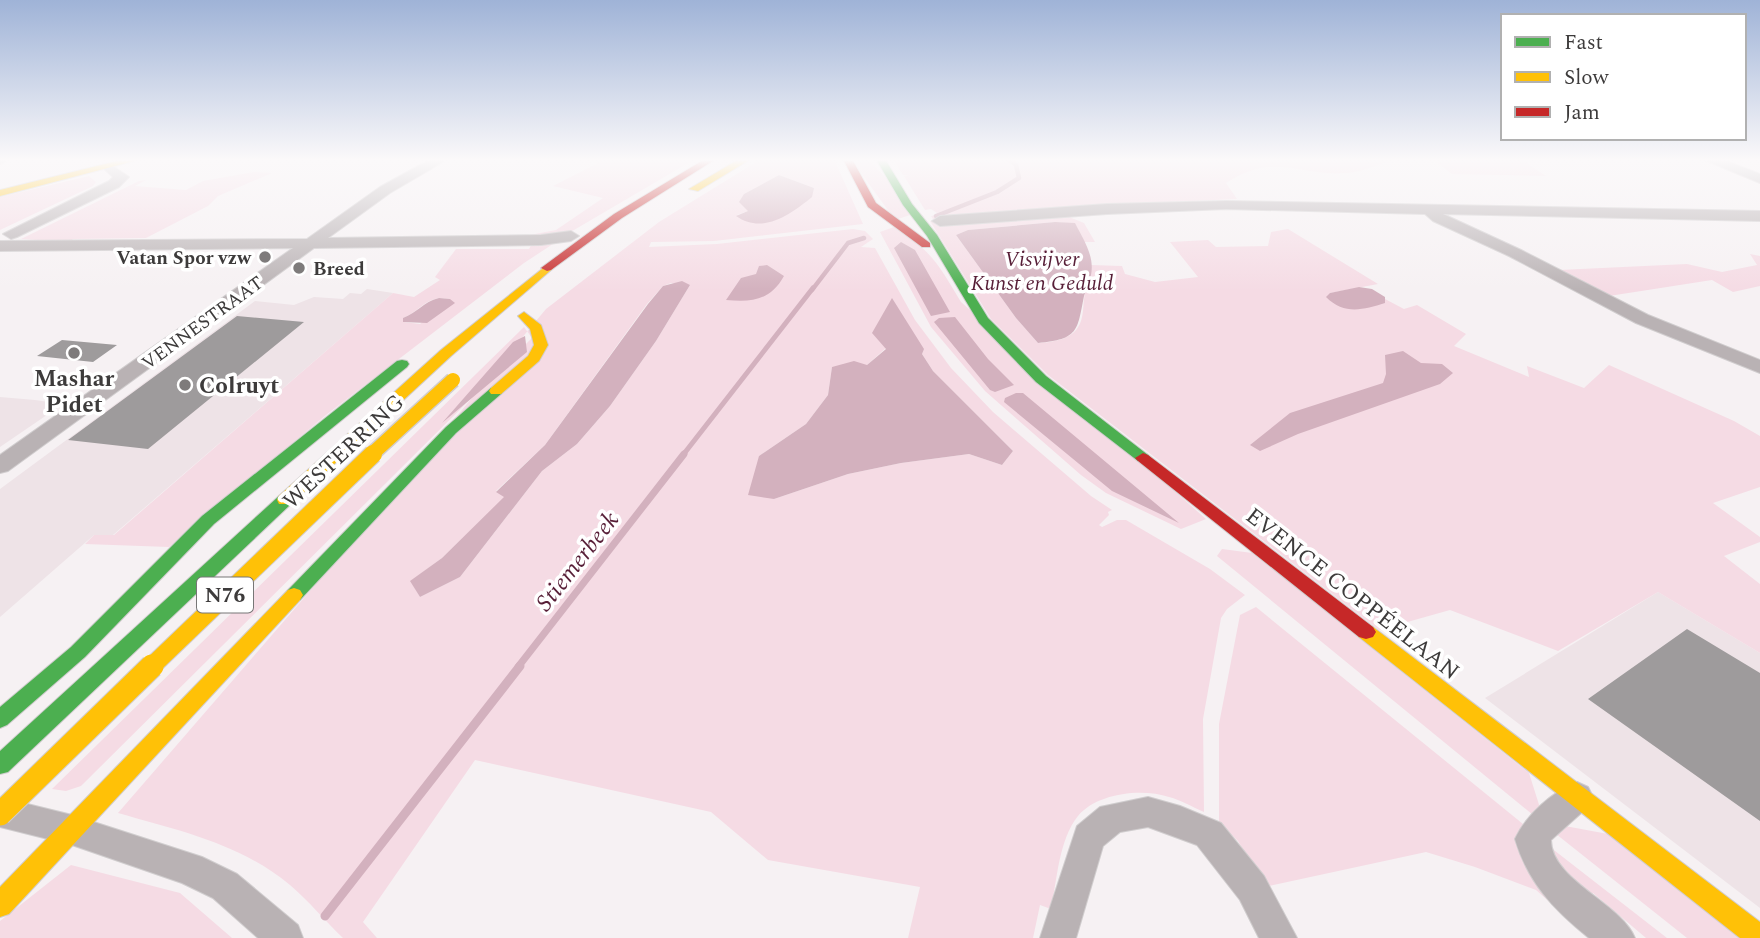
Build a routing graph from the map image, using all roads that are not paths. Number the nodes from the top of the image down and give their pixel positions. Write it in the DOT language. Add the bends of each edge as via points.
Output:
graph roads {
  1 [pos="77,203"];
  2 [pos="367,203"];
  3 [pos="635,203"];
  4 [pos="638,203"];
  5 [pos="871,203"];
  6 [pos="907,203"];
  7 [pos="1428,208"];
  8 [pos="1760,216"];
  9 [pos="940,221"];
  10 [pos="571,236"];
  11 [pos="5,240"];
  12 [pos="310,243"];
  13 [pos="945,260"];
  14 [pos="469,312"];
  15 [pos="524,316"];
  16 [pos="412,357"];
  17 [pos="469,365"];
  18 [pos="1760,367"];
  19 [pos="0,466"];
  20 [pos="0,719"];
  21 [pos="0,765"];
  22 [pos="1577,797"];
  23 [pos="0,813"];
  24 [pos="72,830"];
  25 [pos="0,905"];
  26 [pos="285,938"];
  27 [pos="1058,938"];
  28 [pos="1279,938"];
  29 [pos="1617,938"];
  30 [pos="1759,938"];
  1 -- 11 [label="street"];
  2 -- 12 [label="street, VENNESTRAAT"];
  3 -- 10 [label="main road"];
  4 -- 21 [label="main road, WESTERRING / N76" via="553,263 421,376"];
  5 -- 13 [label="main road, EVENCE COPPÉELAAN"];
  6 -- 13 [label="main road, EVENCE COPPÉELAAN"];
  7 -- 8 [label="street"];
  7 -- 9 [label="street" via="1161,206"];
  7 -- 18 [label="street" via="1438,218 1642,319"];
  10 -- 12 [label="street"];
  10 -- 14 [label="main road"];
  11 -- 12 [label="street"];
  12 -- 19 [label="street, VENNESTRAAT"];
  13 -- 22 [label="main road, EVENCE COPPÉELAAN" via="983,320 1041,379"];
  15 -- 24 [label="main road" via="536,328 541,345 534,358 442,439"];
  16 -- 20 [label="main road" via="208,520 88,643"];
  17 -- 23 [label="main road, WESTERRING / N76, bridge"];
  22 -- 29 [label="street" via="1539,829 1532,839 1536,855 1563,892"];
  22 -- 30 [label="main road, EVENCE COPPÉELAAN"];
  23 -- 24 [label="street"];
  24 -- 25 [label="main road"];
  24 -- 26 [label="street" via="190,869 225,886"];
  27 -- 28 [label="street" via="1089,837 1112,818 1148,812 1209,834 1252,888"];
}
